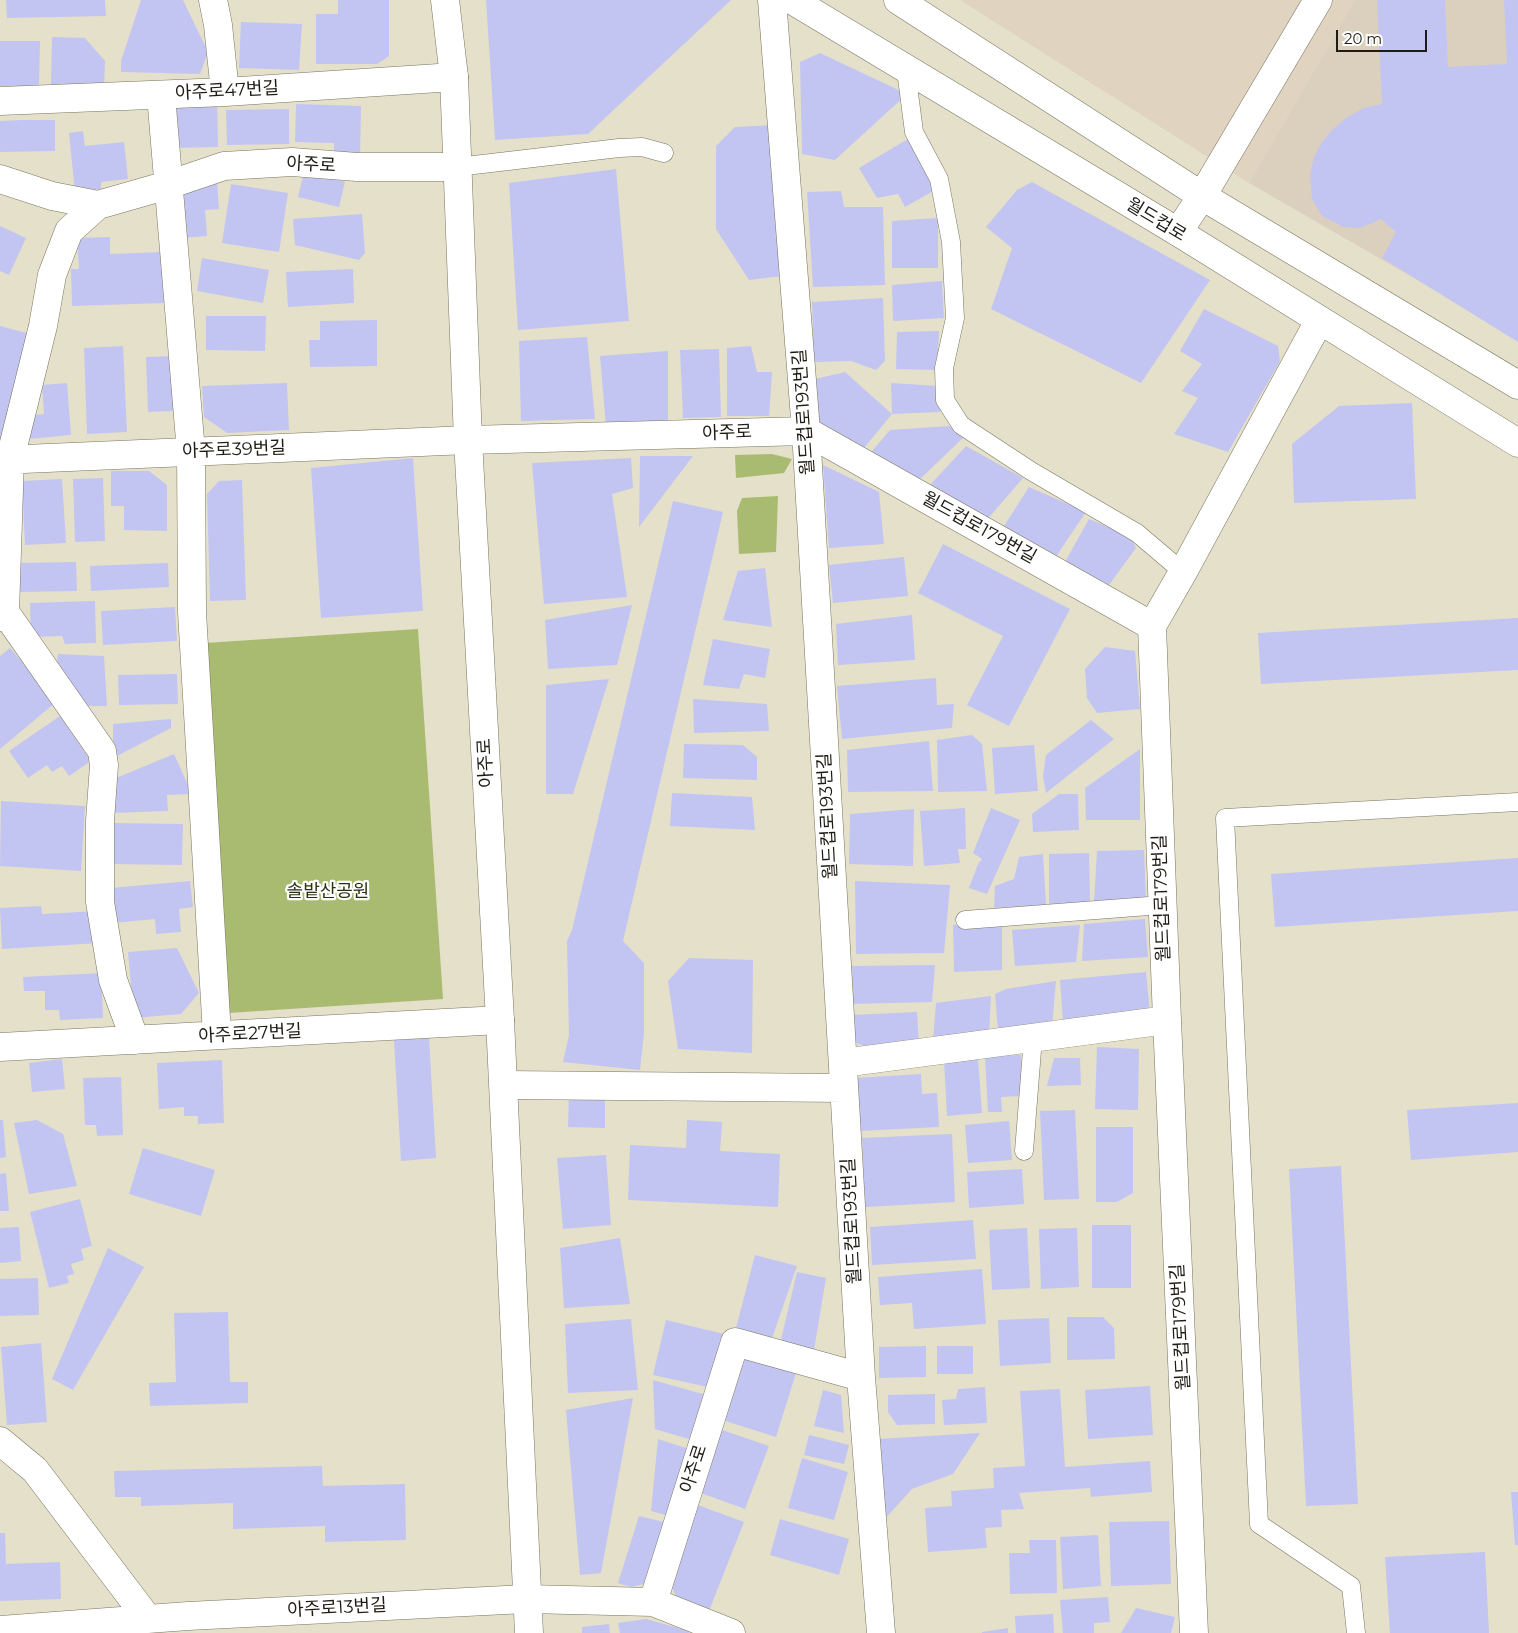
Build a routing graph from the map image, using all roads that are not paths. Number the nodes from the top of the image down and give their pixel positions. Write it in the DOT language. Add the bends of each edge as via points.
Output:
graph roads {
  1 [pos="213,0"];
  2 [pos="445,0"];
  3 [pos="772,0"];
  4 [pos="792,0"];
  5 [pos="898,0"];
  6 [pos="1318,0"];
  7 [pos="906,70"];
  8 [pos="454,77"];
  9 [pos="225,92"];
  10 [pos="161,95"];
  11 [pos="0,101"];
  12 [pos="664,153"];
  13 [pos="456,167"];
  14 [pos="0,179"];
  15 [pos="168,185"];
  16 [pos="1202,196"];
  17 [pos="98,204"];
  18 [pos="1178,232"];
  19 [pos="1319,321"];
  20 [pos="1518,385"];
  21 [pos="806,430"];
  22 [pos="468,440"];
  23 [pos="1518,443"];
  24 [pos="191,452"];
  25 [pos="5,460"];
  26 [pos="1183,572"];
  27 [pos="2,615"];
  28 [pos="1152,626"];
  29 [pos="1518,802"];
  30 [pos="1162,905"];
  31 [pos="966,920"];
  32 [pos="500,1020"];
  33 [pos="1167,1020"];
  34 [pos="217,1035"];
  35 [pos="1033,1038"];
  36 [pos="135,1040"];
  37 [pos="0,1047"];
  38 [pos="844,1076"];
  39 [pos="504,1085"];
  40 [pos="1024,1151"];
  41 [pos="861,1377"];
  42 [pos="0,1441"];
  43 [pos="526,1599"];
  44 [pos="652,1602"];
  45 [pos="148,1619"];
  46 [pos="0,1630"];
  47 [pos="529,1633"];
  48 [pos="731,1633"];
  49 [pos="881,1633"];
  50 [pos="1194,1633"];
  51 [pos="1356,1633"];
  1 -- 9 [label="street"];
  2 -- 8 [label="street, 아주로"];
  3 -- 21 [label="street, 월드컵로193번길"];
  4 -- 7 [label="street, 월드컵로"];
  5 -- 16 [label="street"];
  6 -- 16 [label="street"];
  7 -- 18 [label="street, 월드컵로"];
  7 -- 26 [label="lane" via="914,132 939,179 951,242 955,318 944,368 945,400 961,425 1031,471 1137,533"];
  8 -- 9 [label="street, 아주로47번길"];
  8 -- 13 [label="street, 아주로"];
  9 -- 10 [label="street, 아주로47번길"];
  10 -- 11 [label="street, 아주로47번길"];
  10 -- 15 [label="street"];
  12 -- 13 [label="lane" via="642,147 619,148"];
  13 -- 15 [label="street, 아주로" via="357,168 292,162 224,166"];
  13 -- 22 [label="street, 아주로"];
  14 -- 17 [label="street" via="52,196"];
  15 -- 17 [label="street, 아주로"];
  15 -- 24 [label="street"];
  16 -- 18 [label="street"];
  16 -- 20 [label="street"];
  17 -- 25 [label="street" via="69,232 52,275 43,326"];
  18 -- 19 [label="street, 월드컵로"];
  19 -- 23 [label="street, 월드컵로"];
  19 -- 26 [label="street"];
  21 -- 22 [label="street, 아주로"];
  21 -- 28 [label="street, 월드컵로179번길"];
  21 -- 38 [label="street, 월드컵로193번길"];
  22 -- 24 [label="street, 아주로39번길"];
  22 -- 32 [label="street, 아주로"];
  24 -- 25 [label="street, 아주로39번길"];
  24 -- 34 [label="street" via="192,612"];
  25 -- 27 [label="street"];
  26 -- 28 [label="street"];
  27 -- 36 [label="street" via="102,751 100,902 113,980"];
  28 -- 30 [label="street, 월드컵로179번길"];
  29 -- 51 [label="lane" via="1225,818 1259,1524 1351,1586"];
  30 -- 31 [label="lane"];
  30 -- 33 [label="street, 월드컵로179번길"];
  32 -- 34 [label="street, 아주로27번길"];
  32 -- 39 [label="street, 아주로"];
  33 -- 35 [label="street"];
  33 -- 50 [label="street, 월드컵로179번길"];
  34 -- 36 [label="street, 아주로27번길"];
  35 -- 38 [label="street"];
  35 -- 40 [label="lane"];
  36 -- 37 [label="street, 아주로27번길"];
  38 -- 39 [label="street"];
  38 -- 41 [label="street, 월드컵로193번길"];
  39 -- 43 [label="street, 아주로"];
  41 -- 44 [label="street, 아주로" via="735,1342"];
  41 -- 49 [label="street, 월드컵로193번길"];
  42 -- 45 [label="street" via="35,1470"];
  43 -- 44 [label="street"];
  43 -- 45 [label="street, 아주로13번길"];
  43 -- 47 [label="street, 아주로"];
  44 -- 48 [label="street"];
  45 -- 46 [label="street, 아주로13번길"];
}
